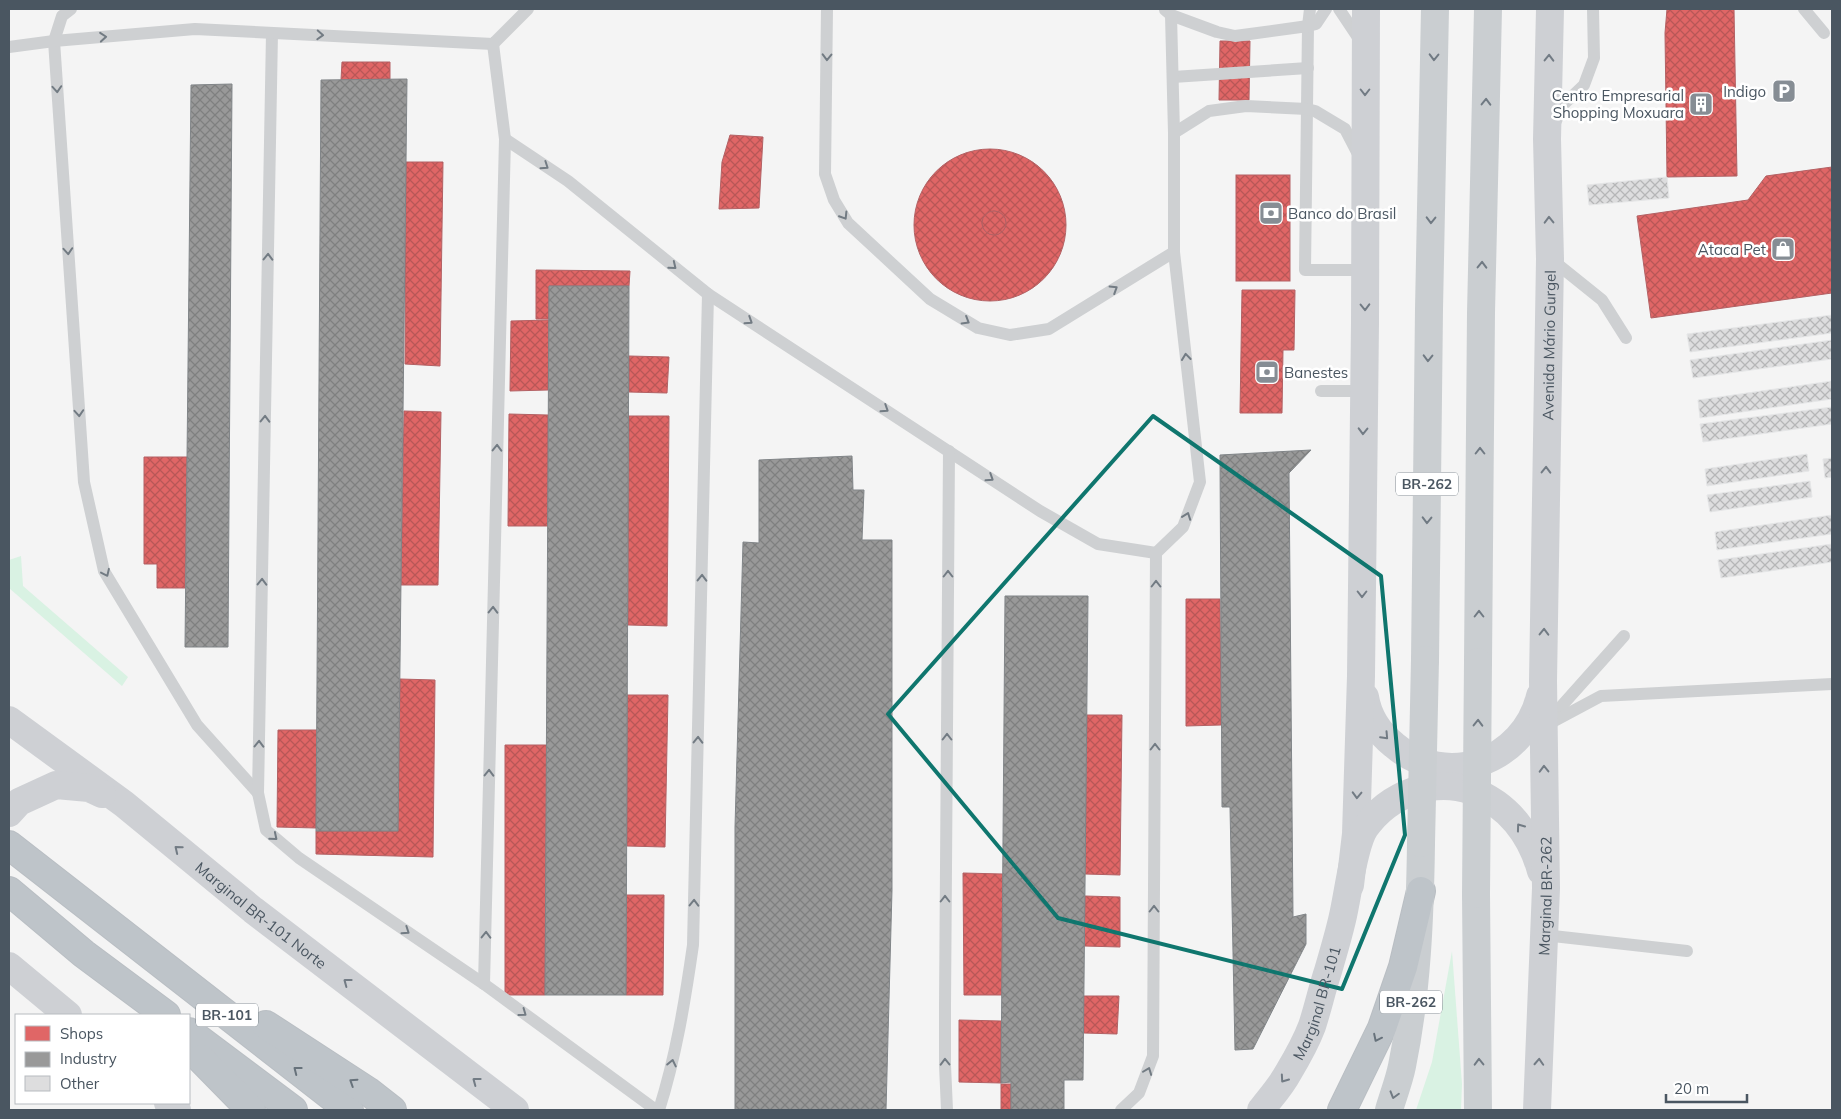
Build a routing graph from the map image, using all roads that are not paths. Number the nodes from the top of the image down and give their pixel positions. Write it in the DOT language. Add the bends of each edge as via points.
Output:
graph roads {
  1 [pos="71,9"];
  2 [pos="528,9"];
  3 [pos="827,9"];
  4 [pos="1310,9"];
  5 [pos="1326,9"];
  6 [pos="1339,9"];
  7 [pos="1366,9"];
  8 [pos="1435,9"];
  9 [pos="1488,9"];
  10 [pos="1550,9"];
  11 [pos="1593,9"];
  12 [pos="1804,9"];
  13 [pos="1168,12"];
  14 [pos="1308,26"];
  15 [pos="272,33"];
  16 [pos="1824,33"];
  17 [pos="54,40"];
  18 [pos="493,44"];
  19 [pos="9,47"];
  20 [pos="1366,49"];
  21 [pos="1308,68"];
  22 [pos="1173,77"];
  23 [pos="1307,109"];
  24 [pos="1174,132"];
  25 [pos="505,138"];
  26 [pos="1547,139"];
  27 [pos="1365,166"];
  28 [pos="1174,252"];
  29 [pos="1550,259"];
  30 [pos="1365,270"];
  31 [pos="708,294"];
  32 [pos="1626,338"];
  33 [pos="1321,391"];
  34 [pos="1364,391"];
  35 [pos="949,451"];
  36 [pos="1156,553"];
  37 [pos="1624,636"];
  38 [pos="1361,676"];
  39 [pos="1543,681"];
  40 [pos="1832,684"];
  41 [pos="9,720"];
  42 [pos="1543,727"];
  43 [pos="258,793"];
  44 [pos="124,804"];
  45 [pos="9,813"];
  46 [pos="9,845"];
  47 [pos="1350,885"];
  48 [pos="1546,888"];
  49 [pos="1420,891"];
  50 [pos="16,897"];
  51 [pos="105,920"];
  52 [pos="1544,935"];
  53 [pos="1687,951"];
  54 [pos="84,954"];
  55 [pos="14,969"];
  56 [pos="484,984"];
  57 [pos="67,1014"];
  58 [pos="151,1014"];
  59 [pos="165,1014"];
  60 [pos="190,1033"];
  61 [pos="190,1049"];
  62 [pos="251,1110"];
  63 [pos="293,1110"];
  64 [pos="349,1110"];
  65 [pos="392,1110"];
  66 [pos="514,1110"];
  67 [pos="657,1110"];
  68 [pos="947,1110"];
  69 [pos="1121,1110"];
  70 [pos="1262,1110"];
  71 [pos="1342,1110"];
  72 [pos="1389,1110"];
  73 [pos="1478,1110"];
  74 [pos="1537,1110"];
  1 -- 17 [label="lane" via="62,16"];
  2 -- 18 [label="lane"];
  3 -- 28 [label="lane, one-way" via="825,174 834,200 848,223 930,299 978,328 1010,334 1049,329"];
  4 -- 14 [label="lane"];
  5 -- 14 [label="lane" via="1316,24"];
  6 -- 20 [label="lane"];
  7 -- 20 [label="main road"];
  8 -- 49 [label="main road, BR-262, one-way, bridge"];
  73 -- 9 [label="main road, BR-262, one-way, bridge" via="1476,894 1481,313"];
  26 -- 10 [label="main road, Avenida Mário Gurgel, one-way"];
  11 -- 26 [label="lane" via="1594,58 1584,85 1564,104"];
  12 -- 16 [label="lane"];
  13 -- 14 [label="lane" via="1216,32 1235,36"];
  13 -- 22 [label="lane"];
  14 -- 21 [label="lane"];
  17 -- 15 [label="lane, one-way" via="195,30"];
  15 -- 18 [label="lane, one-way"];
  43 -- 15 [label="lane, one-way"];
  17 -- 19 [label="lane"];
  17 -- 43 [label="lane, one-way" via="84,482 104,571 197,725"];
  18 -- 25 [label="lane"];
  20 -- 27 [label="main road, one-way"];
  21 -- 22 [label="lane"];
  21 -- 23 [label="lane"];
  22 -- 24 [label="lane"];
  23 -- 24 [label="lane" via="1246,106 1209,111"];
  23 -- 27 [label="lane" via="1345,129"];
  23 -- 30 [label="lane" via="1305,270"];
  24 -- 28 [label="lane"];
  25 -- 31 [label="lane, one-way" via="568,181"];
  56 -- 25 [label="lane, one-way"];
  29 -- 26 [label="main road, Avenida Mário Gurgel, one-way"];
  27 -- 30 [label="main road"];
  36 -- 28 [label="lane, one-way" via="1184,527 1200,482"];
  29 -- 32 [label="lane" via="1602,300"];
  39 -- 29 [label="main road, Avenida Mário Gurgel, one-way"];
  30 -- 34 [label="main road, one-way"];
  31 -- 35 [label="lane, one-way"];
  67 -- 31 [label="lane, one-way" via="670,1075 694,945"];
  33 -- 34 [label="lane"];
  34 -- 38 [label="main road, one-way"];
  35 -- 36 [label="lane, one-way" via="1040,511 1098,544"];
  68 -- 35 [label="lane, one-way"];
  69 -- 36 [label="lane, one-way" via="1139,1093 1153,1056"];
  37 -- 42 [label="lane"];
  38 -- 39 [label="main road, one-way" via="1366,707 1381,734 1405,755 1434,766 1465,767 1495,757 1519,738 1536,712"];
  38 -- 47 [label="main road, one-way" via="1356,834"];
  39 -- 42 [label="main road, Marginal BR-262"];
  40 -- 42 [label="lane" via="1601,696"];
  41 -- 44 [label="main road, Marginal BR-101 Norte"];
  48 -- 42 [label="main road, Marginal BR-262, one-way"];
  43 -- 56 [label="lane, one-way" via="266,830 299,858"];
  44 -- 45 [label="main road" via="88,788 56,785 19,802"];
  66 -- 44 [label="main road, Marginal BR-101 Norte, one-way" via="253,910"];
  46 -- 51 [label="highway, BR-101"];
  48 -- 47 [label="main road, one-way" via="1538,859 1510,814 1487,797 1461,787 1433,786 1405,793 1382,809 1364,829"];
  47 -- 70 [label="main road, Marginal BR-101, one-way" via="1311,1026 1288,1075"];
  48 -- 52 [label="main road, Marginal BR-262"];
  49 -- 71 [label="highway, one-way" via="1403,967 1382,1028"];
  49 -- 72 [label="main road, BR-262, one-way" via="1415,979 1402,1066"];
  50 -- 54 [label="highway"];
  64 -- 51 [label="highway, BR-101, one-way"];
  65 -- 51 [label="highway, one-way"];
  52 -- 53 [label="lane"];
  74 -- 52 [label="main road, Marginal BR-262, one-way"];
  54 -- 58 [label="highway"];
  54 -- 59 [label="highway"];
  55 -- 57 [label="main road"];
  56 -- 67 [label="lane, one-way"];
  60 -- 63 [label="highway, BR-101"];
  61 -- 62 [label="highway"];
}
